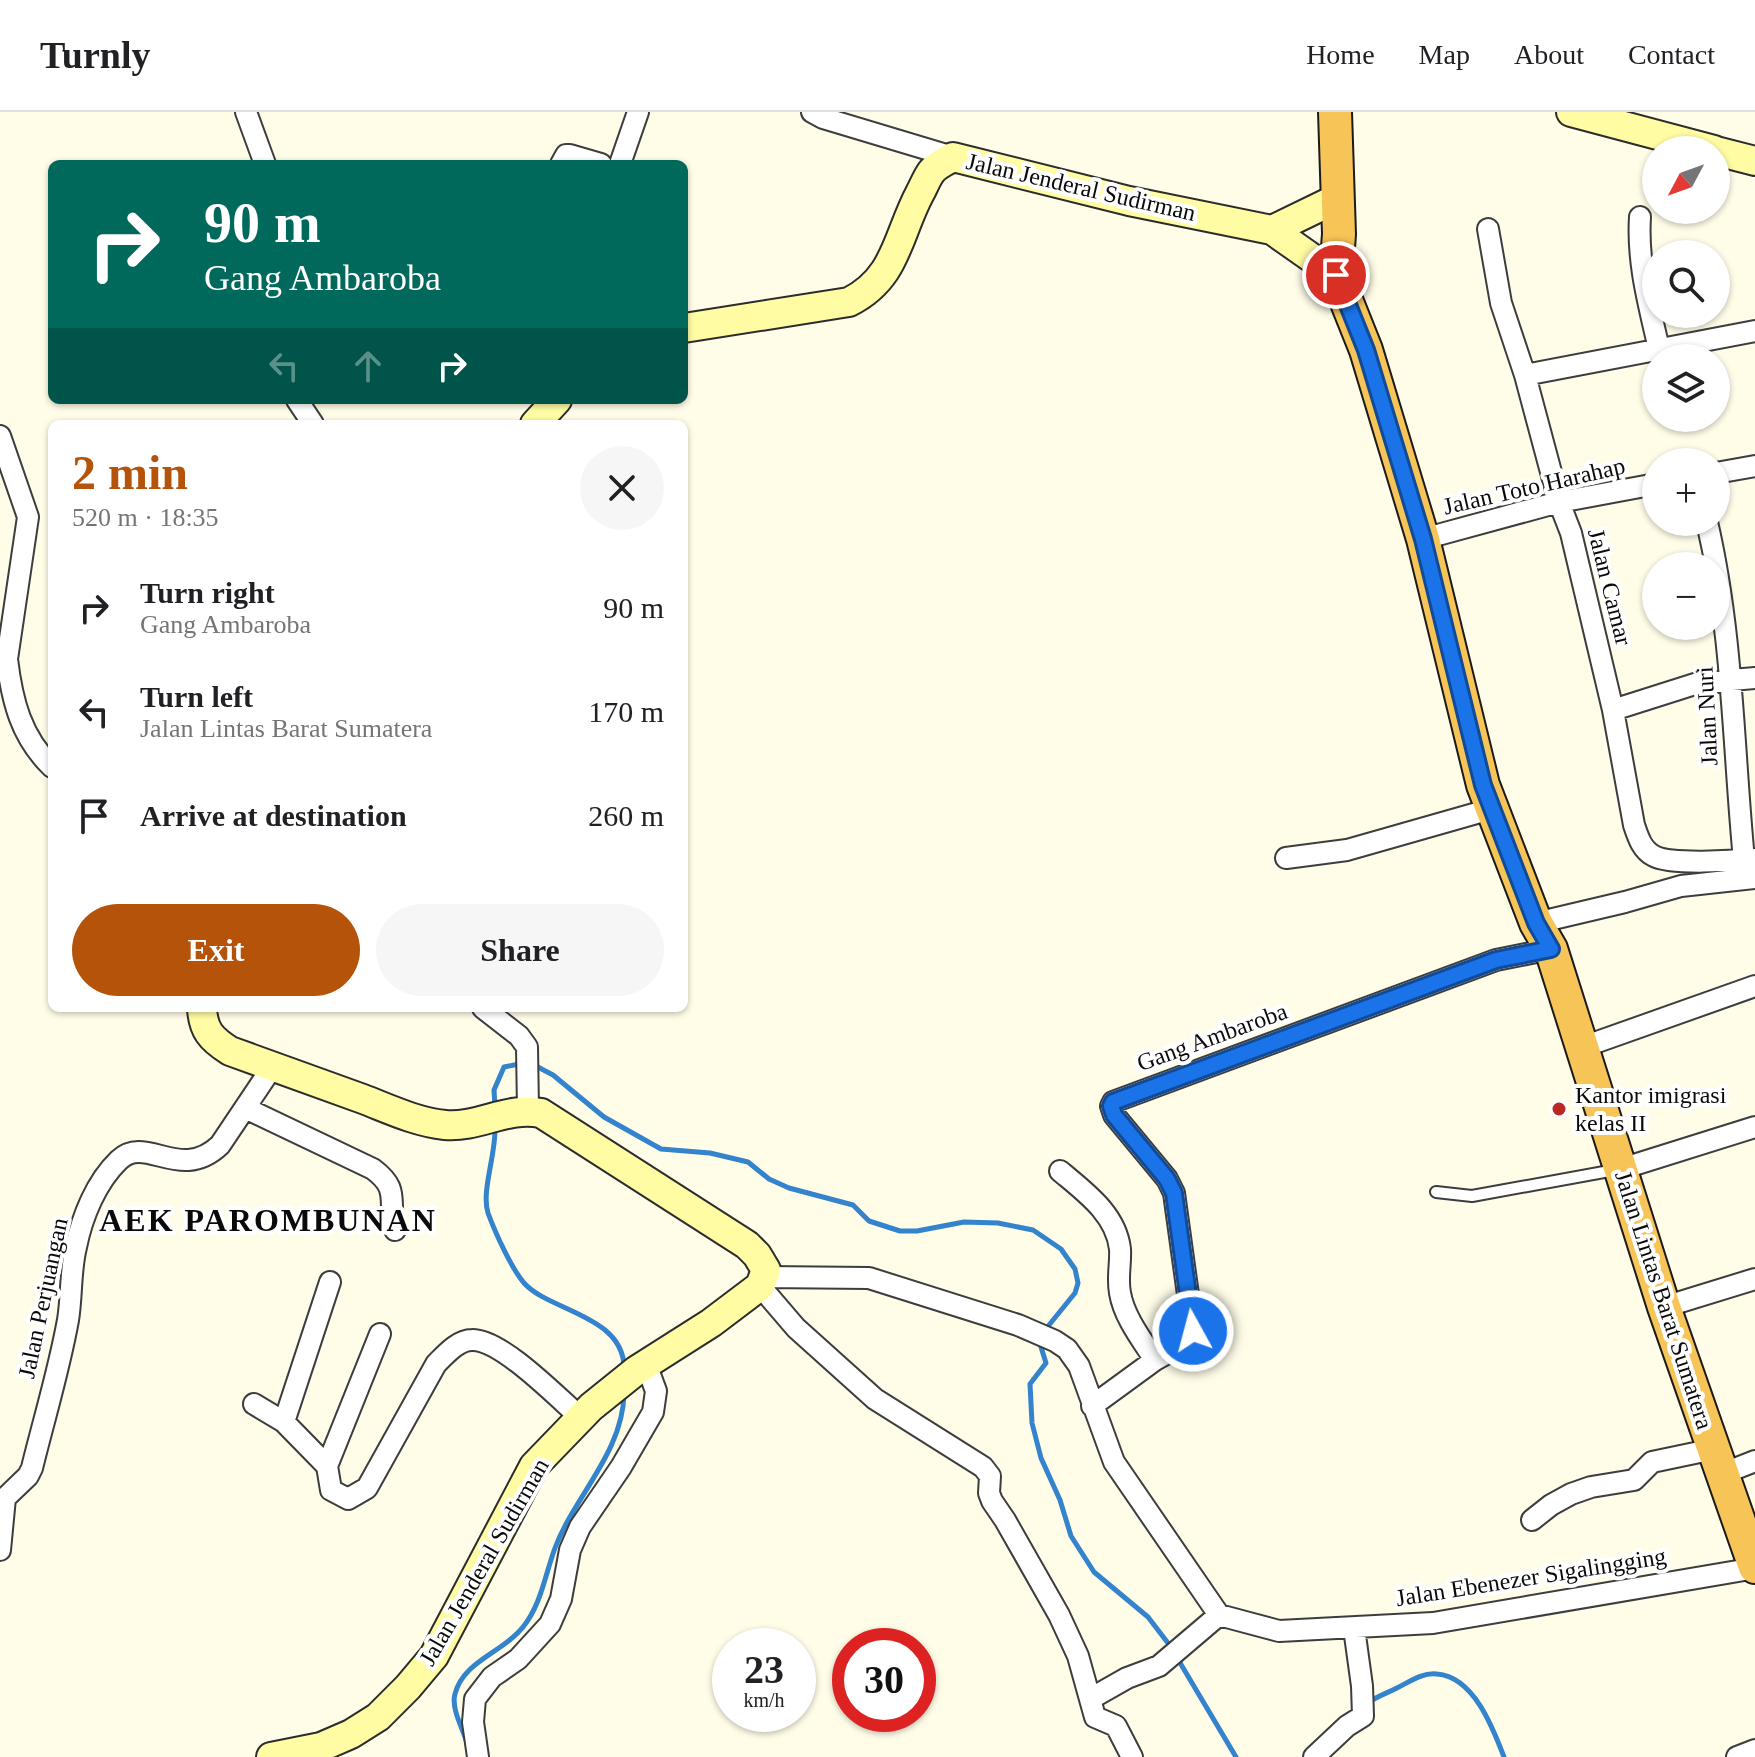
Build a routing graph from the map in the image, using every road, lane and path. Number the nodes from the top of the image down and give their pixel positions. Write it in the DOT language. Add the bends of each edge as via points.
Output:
graph roads {
  1 [pos="246,112"];
  2 [pos="638,112"];
  3 [pos="812,112"];
  4 [pos="1335,112"];
  5 [pos="1571,112"];
  6 [pos="1662,136"];
  7 [pos="1730,154"];
  8 [pos="953,157"];
  9 [pos="264,160"];
  10 [pos="562,160"];
  11 [pos="587,160"];
  12 [pos="621,160"];
  13 [pos="1755,161"];
  14 [pos="1336,199"];
  15 [pos="1640,217"];
  16 [pos="1488,229"];
  17 [pos="1272,230"];
  18 [pos="1336,275"];
  19 [pos="688,327"];
  20 [pos="1755,331"];
  21 [pos="1658,344"];
  22 [pos="1686,344"];
  23 [pos="1642,352"];
  24 [pos="1525,375"];
  25 [pos="553,404"];
  26 [pos="539,420"];
  27 [pos="0,436"];
  28 [pos="1755,466"];
  29 [pos="1730,470"];
  30 [pos="1642,487"];
  31 [pos="1559,502"];
  32 [pos="1710,536"];
  33 [pos="1423,539"];
  34 [pos="1755,678"];
  35 [pos="1730,680"];
  36 [pos="1613,710"];
  37 [pos="48,762"];
  38 [pos="1491,809"];
  39 [pos="1286,858"];
  40 [pos="1749,860"];
  41 [pos="1755,878"];
  42 [pos="1544,936"];
  43 [pos="1755,986"];
  44 [pos="203,1012"];
  45 [pos="488,1012"];
  46 [pos="1583,1047"];
  47 [pos="273,1066"];
  48 [pos="245,1108"];
  49 [pos="521,1111"];
  50 [pos="1755,1127"];
  51 [pos="1621,1169"];
  52 [pos="1060,1171"];
  53 [pos="1436,1192"];
  54 [pos="395,1230"];
  55 [pos="1755,1279"];
  56 [pos="330,1282"];
  57 [pos="762,1282"];
  58 [pos="1664,1307"];
  59 [pos="380,1334"];
  60 [pos="1155,1360"];
  61 [pos="642,1367"];
  62 [pos="254,1404"];
  63 [pos="1092,1406"];
  64 [pos="585,1412"];
  65 [pos="284,1422"];
  66 [pos="1755,1461"];
  67 [pos="1718,1462"];
  68 [pos="327,1466"];
  69 [pos="1532,1520"];
  70 [pos="0,1550"];
  71 [pos="1755,1568"];
  72 [pos="1219,1615"];
  73 [pos="1354,1628"];
  74 [pos="1090,1699"];
  75 [pos="1755,1750"];
  76 [pos="271,1757"];
  77 [pos="478,1757"];
  78 [pos="1132,1757"];
  79 [pos="1314,1757"];
  80 [pos="1737,1757"];
  1 -- 9 [label="street"];
  2 -- 12 [label="street"];
  3 -- 8 [label="street"];
  4 -- 14 [label="highway, Jalan Lintas Barat Sumatera"];
  5 -- 6 [label="main road"];
  7 -- 13 [label="main road"];
  8 -- 17 [label="main road, Jalan Jenderal Sudirman"];
  8 -- 19 [label="main road, Jalan Jenderal Sudirman" via="932,170 895,255 865,294 849,302"];
  10 -- 11 [label="street" via="570,155"];
  14 -- 17 [label="main road"];
  14 -- 18 [label="highway, Jalan Lintas Barat Sumatera"];
  15 -- 21 [label="street" via="1638,242"];
  16 -- 24 [label="street, Jalan Camar" via="1501,303"];
  17 -- 18 [label="main road, Jalan Jenderal Sudirman"];
  18 -- 33 [label="highway, Jalan Lintas Barat Sumatera" via="1366,350"];
  20 -- 22 [label="street"];
  23 -- 24 [label="street"];
  24 -- 31 [label="street, Jalan Camar"];
  25 -- 26 [label="main road"];
  27 -- 37 [label="street" via="28,517 7,659 9,678 16,714"];
  28 -- 29 [label="street"];
  30 -- 31 [label="street, Jalan Toto Harahap"];
  31 -- 33 [label="street, Jalan Toto Harahap"];
  31 -- 36 [label="street, Jalan Camar"];
  32 -- 35 [label="street, Jalan Nuri"];
  33 -- 38 [label="highway, Jalan Lintas Barat Sumatera"];
  34 -- 35 [label="street"];
  35 -- 36 [label="street" via="1698,683"];
  35 -- 40 [label="street, Jalan Nuri"];
  36 -- 40 [label="street, Jalan Camar" via="1634,825 1647,851 1666,860"];
  38 -- 39 [label="street" via="1347,850"];
  38 -- 42 [label="highway, Jalan Lintas Barat Sumatera"];
  41 -- 42 [label="street" via="1681,886 1625,902"];
  42 -- 46 [label="highway, Jalan Lintas Barat Sumatera"];
  42 -- 60 [label="street, Gang Ambaroba" via="1496,960 1113,1102 1114,1115 1174,1193 1193,1331 1180,1346"];
  43 -- 46 [label="street"];
  44 -- 47 [label="main road" via="205,1029 215,1042"];
  45 -- 49 [label="street" via="527,1047 529,1080"];
  46 -- 51 [label="highway, Jalan Lintas Barat Sumatera"];
  47 -- 48 [label="street, Jalan Perjuangan"];
  47 -- 49 [label="main road" via="432,1123 479,1122"];
  48 -- 54 [label="street" via="389,1181"];
  48 -- 70 [label="street, Jalan Perjuangan" via="210,1154 186,1161 128,1153 94,1196 75,1248 69,1318 32,1468 5,1498"];
  49 -- 57 [label="main road" via="553,1119 747,1245 762,1261"];
  50 -- 51 [label="street"];
  51 -- 53 [label="lane" via="1491,1194"];
  51 -- 58 [label="highway, Jalan Lintas Barat Sumatera"];
  52 -- 60 [label="street" via="1102,1208 1113,1226 1120,1247 1120,1296"];
  55 -- 58 [label="street"];
  56 -- 65 [label="street"];
  57 -- 61 [label="main road, Jalan Jenderal Sudirman"];
  57 -- 63 [label="street" via="869,1278 1029,1330 1055,1341 1074,1358"];
  57 -- 74 [label="street" via="796,1328 875,1399 983,1467 990,1476 992,1501 1078,1656"];
  58 -- 67 [label="highway, Jalan Lintas Barat Sumatera"];
  59 -- 68 [label="street"];
  60 -- 63 [label="street, Gang Ambaroba"];
  61 -- 64 [label="main road, Jalan Jenderal Sudirman"];
  61 -- 77 [label="street" via="656,1391 653,1412 580,1527 550,1624 475,1699"];
  62 -- 65 [label="street"];
  63 -- 72 [label="street" via="1114,1462"];
  64 -- 68 [label="street" via="502,1350 469,1339 436,1364 361,1494 348,1499 331,1490"];
  64 -- 76 [label="main road, Jalan Jenderal Sudirman" via="534,1466 434,1656 408,1687 378,1717 351,1734 321,1747"];
  65 -- 68 [label="street"];
  66 -- 67 [label="street"];
  67 -- 69 [label="street" via="1652,1462 1634,1480 1571,1494"];
  67 -- 71 [label="highway, Jalan Lintas Barat Sumatera"];
  71 -- 73 [label="street, Jalan Ebenezer Sigalingging" via="1433,1623"];
  72 -- 73 [label="street, Jalan Ebenezer Sigalingging" via="1279,1631"];
  72 -- 74 [label="street" via="1159,1666"];
  73 -- 79 [label="street" via="1363,1716"];
  74 -- 78 [label="street" via="1095,1717 1116,1726"];
  75 -- 80 [label="street"];
}
